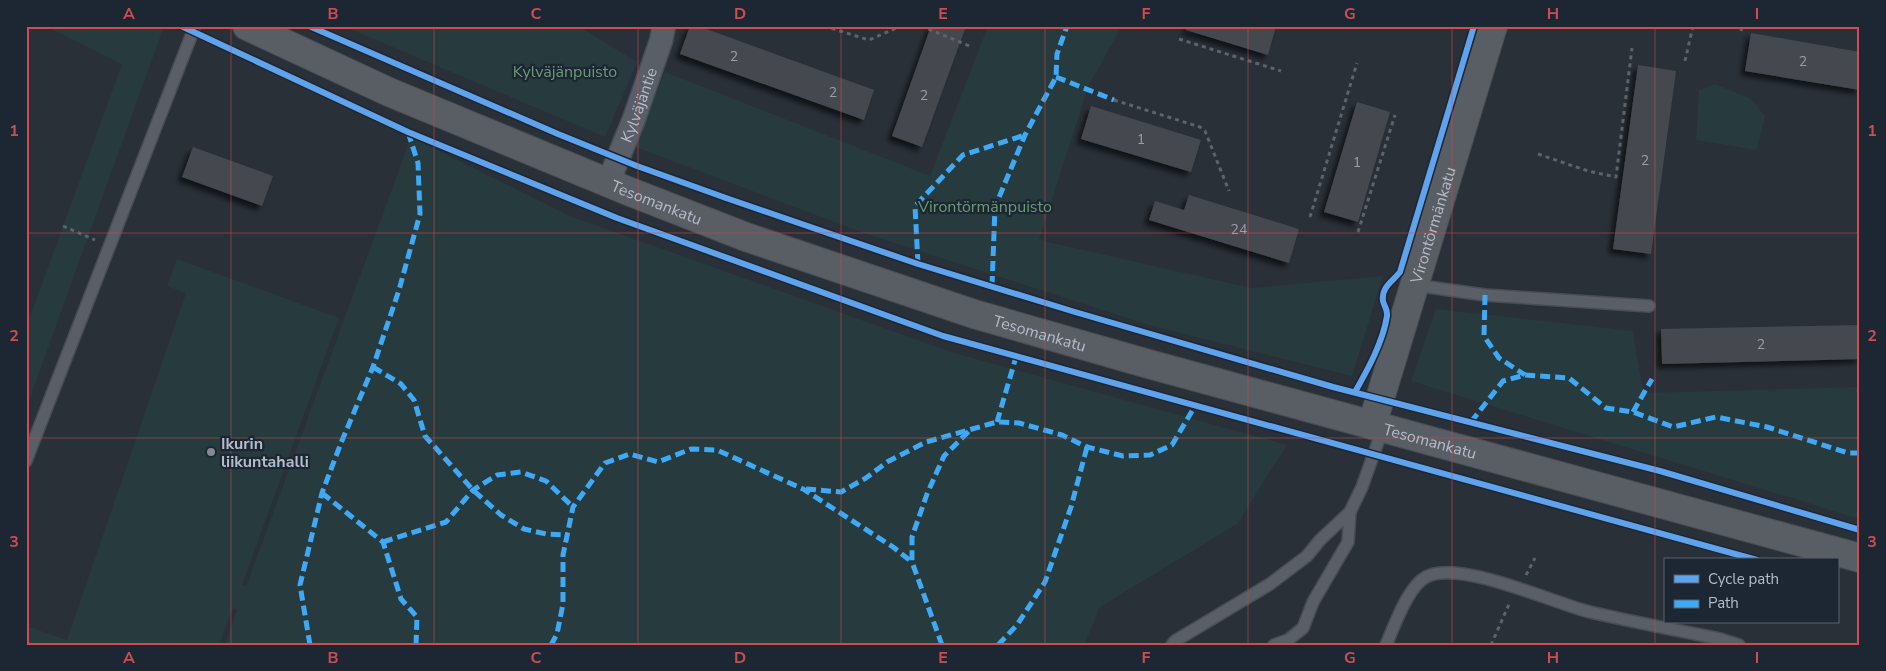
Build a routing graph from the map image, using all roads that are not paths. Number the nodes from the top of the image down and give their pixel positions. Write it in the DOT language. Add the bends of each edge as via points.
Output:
graph roads {
  1 [pos="195,26"];
  2 [pos="247,26"];
  3 [pos="664,26"];
  4 [pos="1493,26"];
  5 [pos="608,183"];
  6 [pos="1414,285"];
  7 [pos="1649,306"];
  8 [pos="1378,426"];
  9 [pos="26,461"];
  10 [pos="1350,512"];
  11 [pos="1860,558"];
  12 [pos="1172,645"];
  13 [pos="1274,645"];
  14 [pos="1386,645"];
  15 [pos="1739,645"];
  1 -- 9 [label="lane"];
  2 -- 5 [label="main road, Tesomankatu" via="389,92"];
  3 -- 5 [label="street, Kylväjäntie" via="637,110"];
  4 -- 6 [label="main road, Virontörmänkatu"];
  5 -- 8 [label="main road, Tesomankatu" via="746,237 974,314"];
  6 -- 7 [label="lane" via="1485,295"];
  6 -- 8 [label="main road, Virontörmänkatu"];
  8 -- 10 [label="lane" via="1362,486"];
  8 -- 11 [label="main road, Tesomankatu"];
  10 -- 12 [label="lane" via="1307,556 1270,584"];
  10 -- 13 [label="lane" via="1348,542 1313,602 1303,628 1288,640"];
  14 -- 15 [label="lane" via="1412,590 1425,577 1448,572 1490,580 1588,611"];
}
